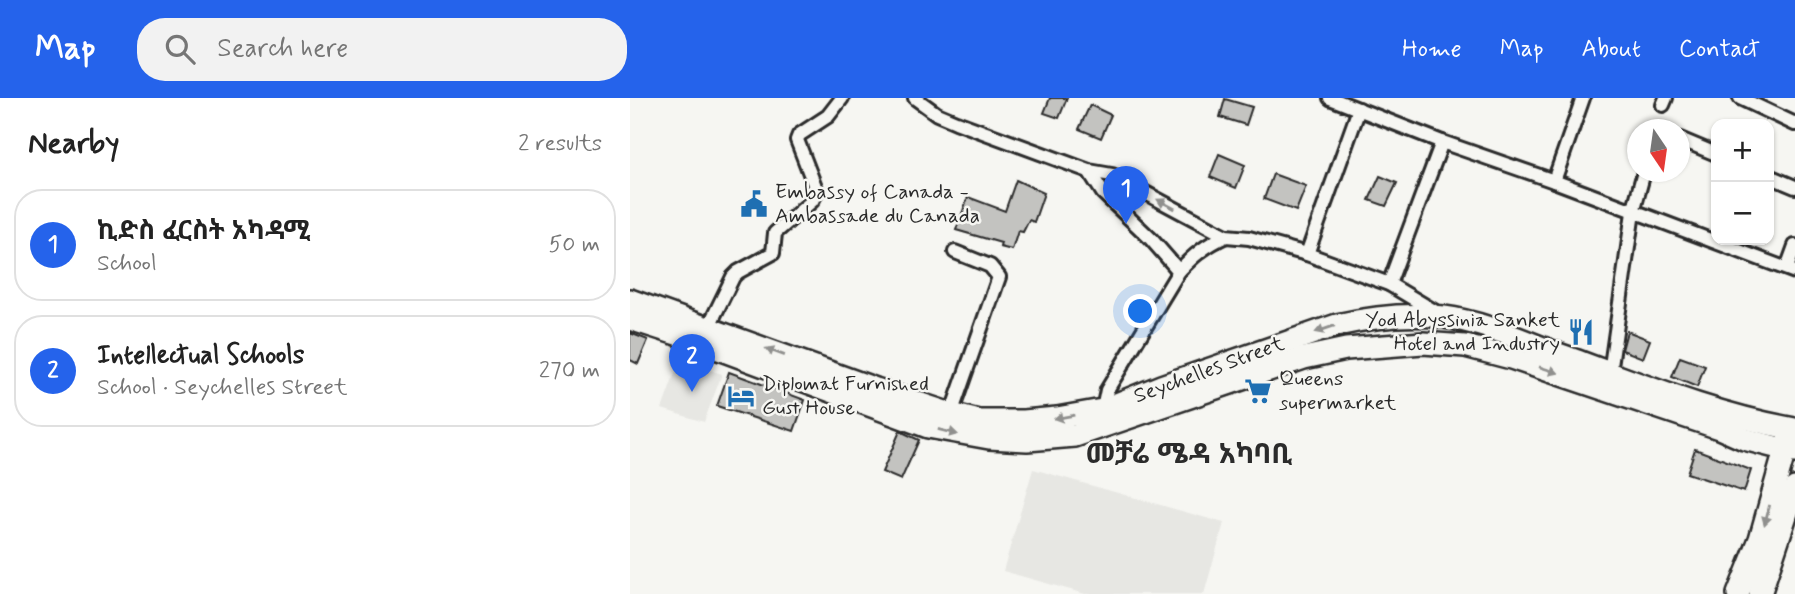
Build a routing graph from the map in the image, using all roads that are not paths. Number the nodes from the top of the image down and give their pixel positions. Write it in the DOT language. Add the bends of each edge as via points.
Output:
graph roads {
  1 [pos="842,98"];
  2 [pos="915,98"];
  3 [pos="1330,98"];
  4 [pos="1583,98"];
  5 [pos="1740,98"];
  6 [pos="1359,109"];
  7 [pos="1795,124"];
  8 [pos="1442,142"];
  9 [pos="1690,143"];
  10 [pos="1711,152"];
  11 [pos="1089,171"];
  12 [pos="1774,178"];
  13 [pos="1554,181"];
  14 [pos="1641,182"];
  15 [pos="1795,187"];
  16 [pos="1633,212"];
  17 [pos="1226,236"];
  18 [pos="1795,246"];
  19 [pos="956,252"];
  20 [pos="1307,254"];
  21 [pos="1791,270"];
  22 [pos="1179,271"];
  23 [pos="1389,284"];
  24 [pos="630,300"];
  25 [pos="1444,317"];
  26 [pos="630,319"];
  27 [pos="708,328"];
  28 [pos="1609,373"];
  29 [pos="951,414"];
  30 [pos="1102,419"];
  31 [pos="1794,424"];
  32 [pos="1790,451"];
  33 [pos="1795,488"];
  34 [pos="1738,594"];
  35 [pos="1760,594"];
  1 -- 27 [label="street" via="828,117 799,135 797,141 816,189 812,201 775,233 773,253 733,277"];
  2 -- 11 [label="street" via="956,122"];
  3 -- 6 [label="street"];
  4 -- 13 [label="street"];
  5 -- 7 [label="street"];
  6 -- 8 [label="street"];
  6 -- 20 [label="street"];
  8 -- 13 [label="street"];
  8 -- 23 [label="street"];
  9 -- 10 [label="street"];
  17 -- 11 [label="street, one-way" via="1112,175"];
  11 -- 22 [label="street" via="1103,193"];
  12 -- 15 [label="street"];
  13 -- 16 [label="street"];
  14 -- 16 [label="street"];
  16 -- 21 [label="street"];
  16 -- 28 [label="street"];
  17 -- 20 [label="street"];
  17 -- 22 [label="street" via="1194,254"];
  18 -- 21 [label="street"];
  19 -- 29 [label="street" via="990,266 999,285"];
  20 -- 23 [label="street"];
  22 -- 30 [label="street" via="1107,390"];
  23 -- 25 [label="street"];
  24 -- 27 [label="main road, Seychelles Street"];
  25 -- 28 [label="main road, Seychelles Street"];
  25 -- 30 [label="main road, Seychelles Street, one-way" via="1391,316 1337,325 1161,386"];
  26 -- 30 [label="main road, Seychelles Street, one-way" via="928,427 962,435 1027,440 1075,436"];
  29 -- 27 [label="main road, Seychelles Street, one-way"];
  28 -- 31 [label="main road, Seychelles Street" via="1750,421"];
  30 -- 29 [label="main road, Seychelles Street, one-way" via="979,421"];
  30 -- 32 [label="main road, Seychelles Street, one-way" via="1304,358 1346,349 1423,343 1465,346 1511,358"];
  31 -- 32 [label="main road"];
  32 -- 34 [label="main road, one-way"];
  33 -- 35 [label="main road"];
}
